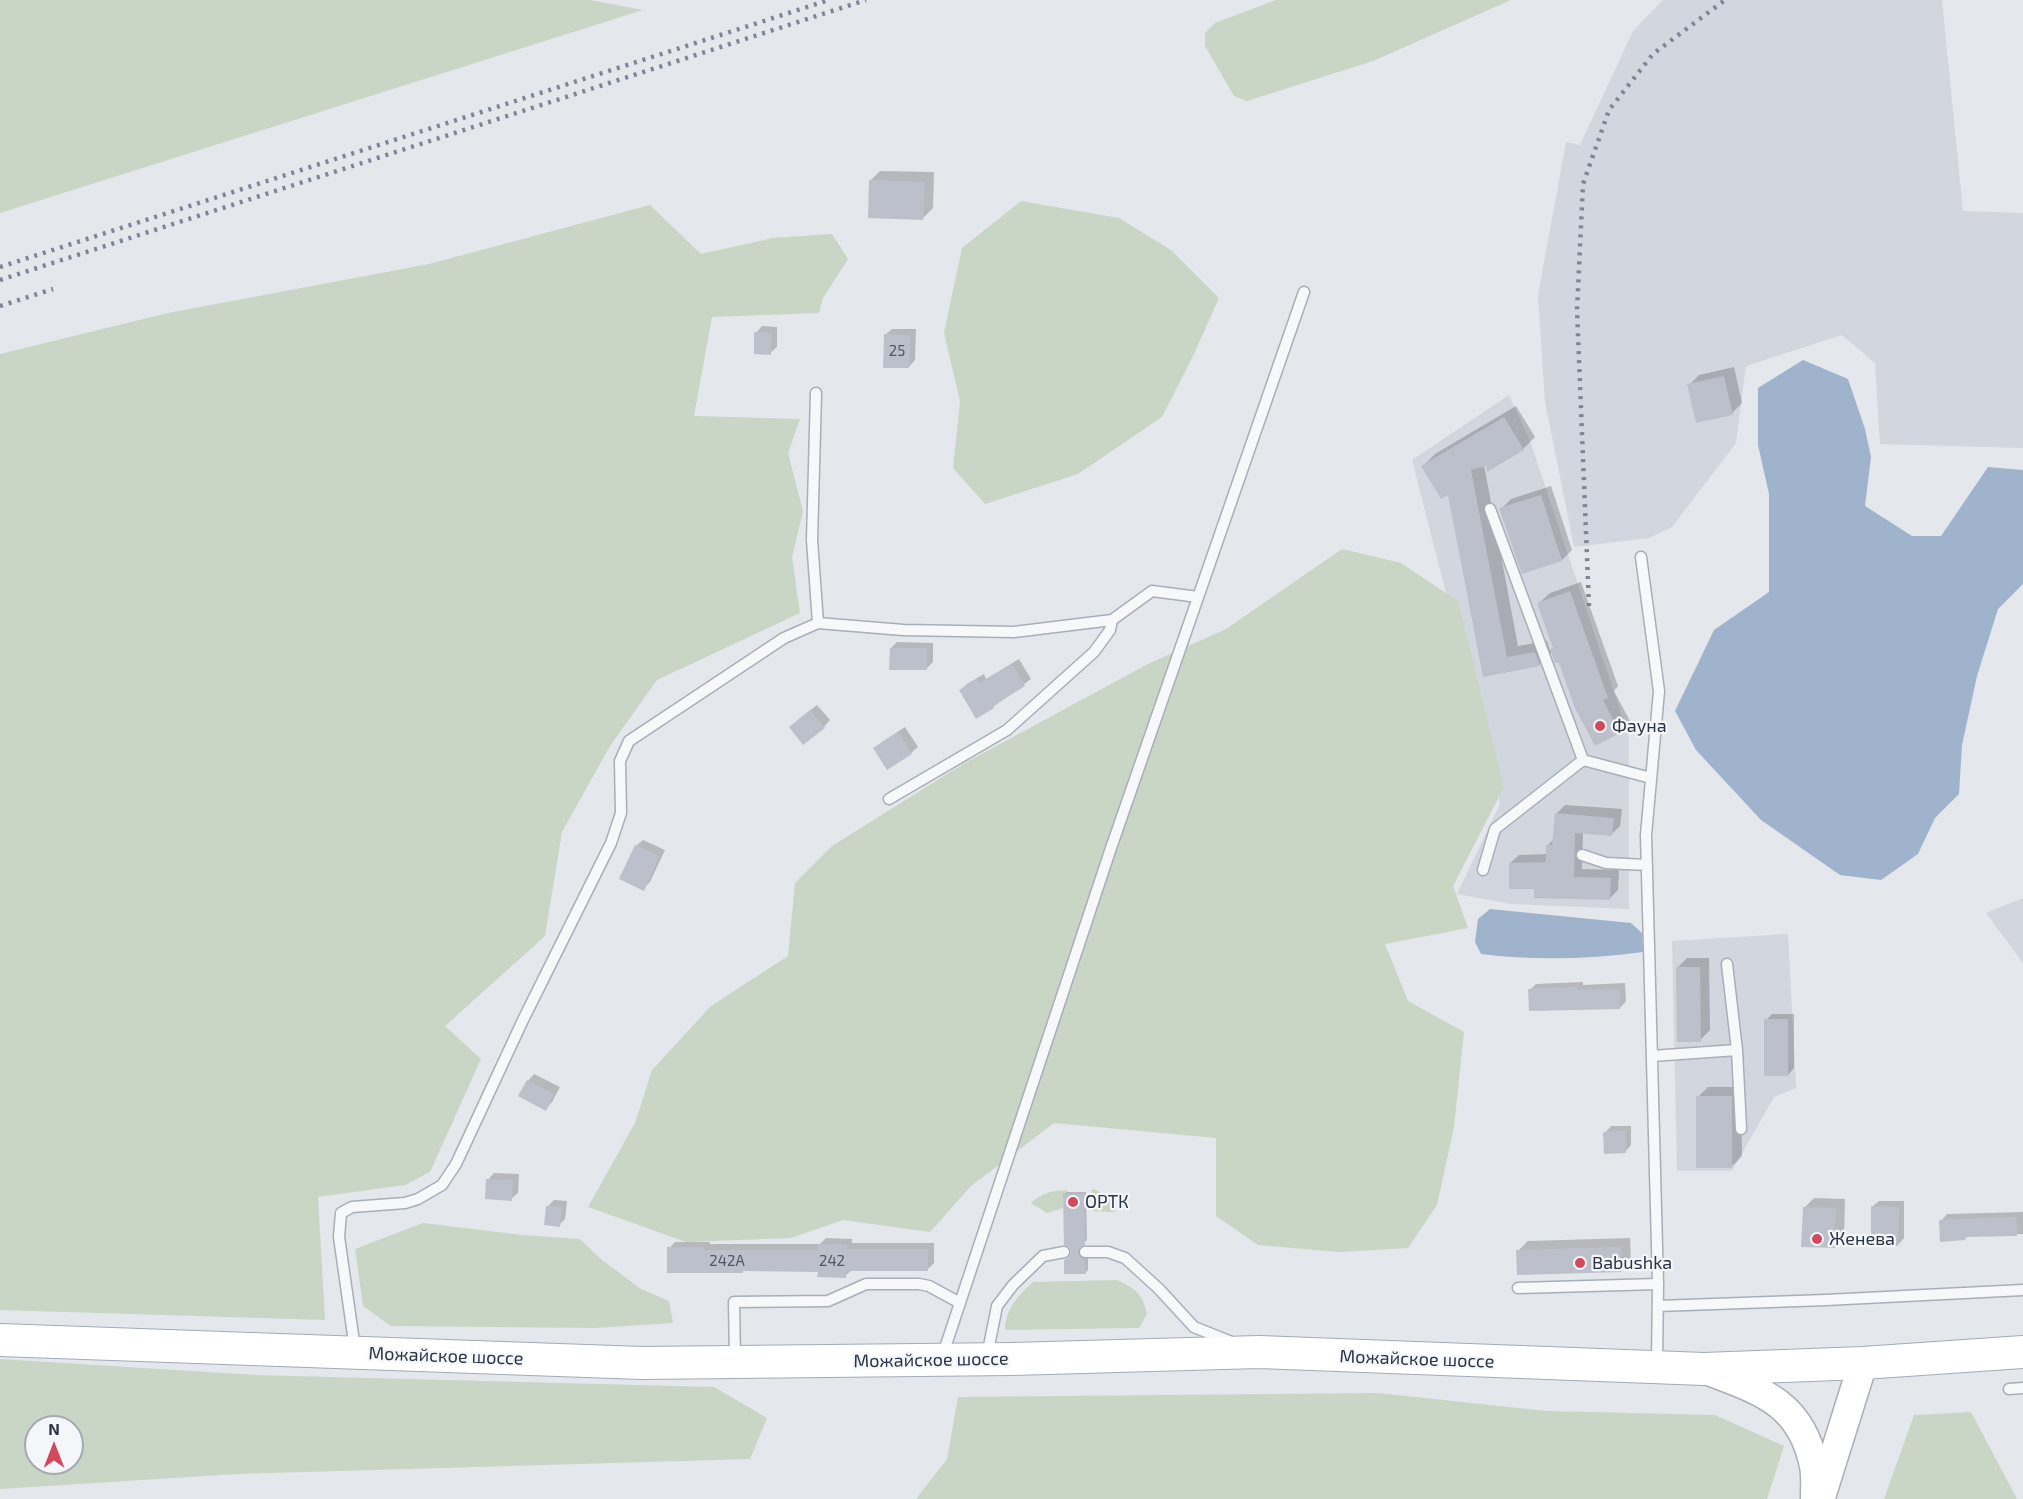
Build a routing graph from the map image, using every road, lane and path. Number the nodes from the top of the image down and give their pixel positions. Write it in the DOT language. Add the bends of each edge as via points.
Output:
graph roads {
  1 [pos="1304,292"];
  2 [pos="816,393"];
  3 [pos="1490,509"];
  4 [pos="1641,557"];
  5 [pos="1198,597"];
  6 [pos="1112,620"];
  7 [pos="818,623"];
  8 [pos="1583,759"];
  9 [pos="1651,778"];
  10 [pos="889,799"];
  11 [pos="1582,855"];
  12 [pos="1647,865"];
  13 [pos="1483,870"];
  14 [pos="1727,964"];
  15 [pos="1737,1050"];
  16 [pos="1652,1056"];
  17 [pos="1741,1129"];
  18 [pos="1064,1252"];
  19 [pos="1085,1252"];
  20 [pos="1658,1284"];
  21 [pos="1518,1288"];
  22 [pos="2023,1290"];
  23 [pos="960,1303"];
  24 [pos="1658,1306"];
  25 [pos="0,1340"];
  26 [pos="355,1352"];
  27 [pos="1259,1352"];
  28 [pos="2023,1352"];
  29 [pos="986,1359"];
  30 [pos="941,1360"];
  31 [pos="735,1362"];
  32 [pos="1863,1363"];
  33 [pos="1657,1369"];
  34 [pos="1704,1369"];
  35 [pos="2023,1388"];
  36 [pos="2008,1389"];
  37 [pos="1815,1499"];
  38 [pos="1821,1499"];
  1 -- 5 [label="lane"];
  2 -- 7 [label="lane" via="812,540"];
  3 -- 8 [label="lane"];
  4 -- 9 [label="lane" via="1659,691"];
  5 -- 6 [label="lane" via="1152,591"];
  5 -- 23 [label="lane"];
  6 -- 7 [label="lane" via="1014,632 903,630"];
  6 -- 10 [label="lane" via="1110,630 1094,652 1007,730"];
  7 -- 26 [label="lane" via="784,638 628,741 620,761 621,813 611,843 451,1171 442,1185 418,1199 352,1207 341,1213 339,1237"];
  8 -- 9 [label="lane"];
  8 -- 13 [label="lane" via="1495,829"];
  9 -- 12 [label="lane"];
  11 -- 12 [label="lane" via="1606,863"];
  12 -- 16 [label="lane"];
  14 -- 15 [label="lane"];
  15 -- 16 [label="lane"];
  15 -- 17 [label="lane"];
  16 -- 20 [label="lane"];
  18 -- 29 [label="lane" via="1043,1256 997,1306"];
  19 -- 27 [label="lane" via="1108,1252 1125,1258 1194,1327"];
  20 -- 21 [label="lane"];
  20 -- 24 [label="lane"];
  22 -- 24 [label="lane"];
  23 -- 30 [label="lane"];
  23 -- 31 [label="lane" via="919,1284 866,1284 828,1300 734,1302"];
  24 -- 33 [label="lane"];
  25 -- 26 [label="main road, Можайское шоссе"];
  26 -- 31 [label="main road, Можайское шоссе"];
  27 -- 29 [label="main road, Можайское шоссе"];
  27 -- 33 [label="main road, Можайское шоссе"];
  28 -- 32 [label="main road, Можайское шоссе"];
  29 -- 30 [label="main road, Можайское шоссе"];
  30 -- 31 [label="main road, Можайское шоссе"];
  32 -- 34 [label="main road, Можайское шоссе"];
  32 -- 38 [label="main road"];
  33 -- 34 [label="main road, Можайское шоссе"];
  34 -- 37 [label="main road" via="1751,1387 1783,1405 1803,1430 1815,1467"];
  35 -- 36 [label="lane"];
}
